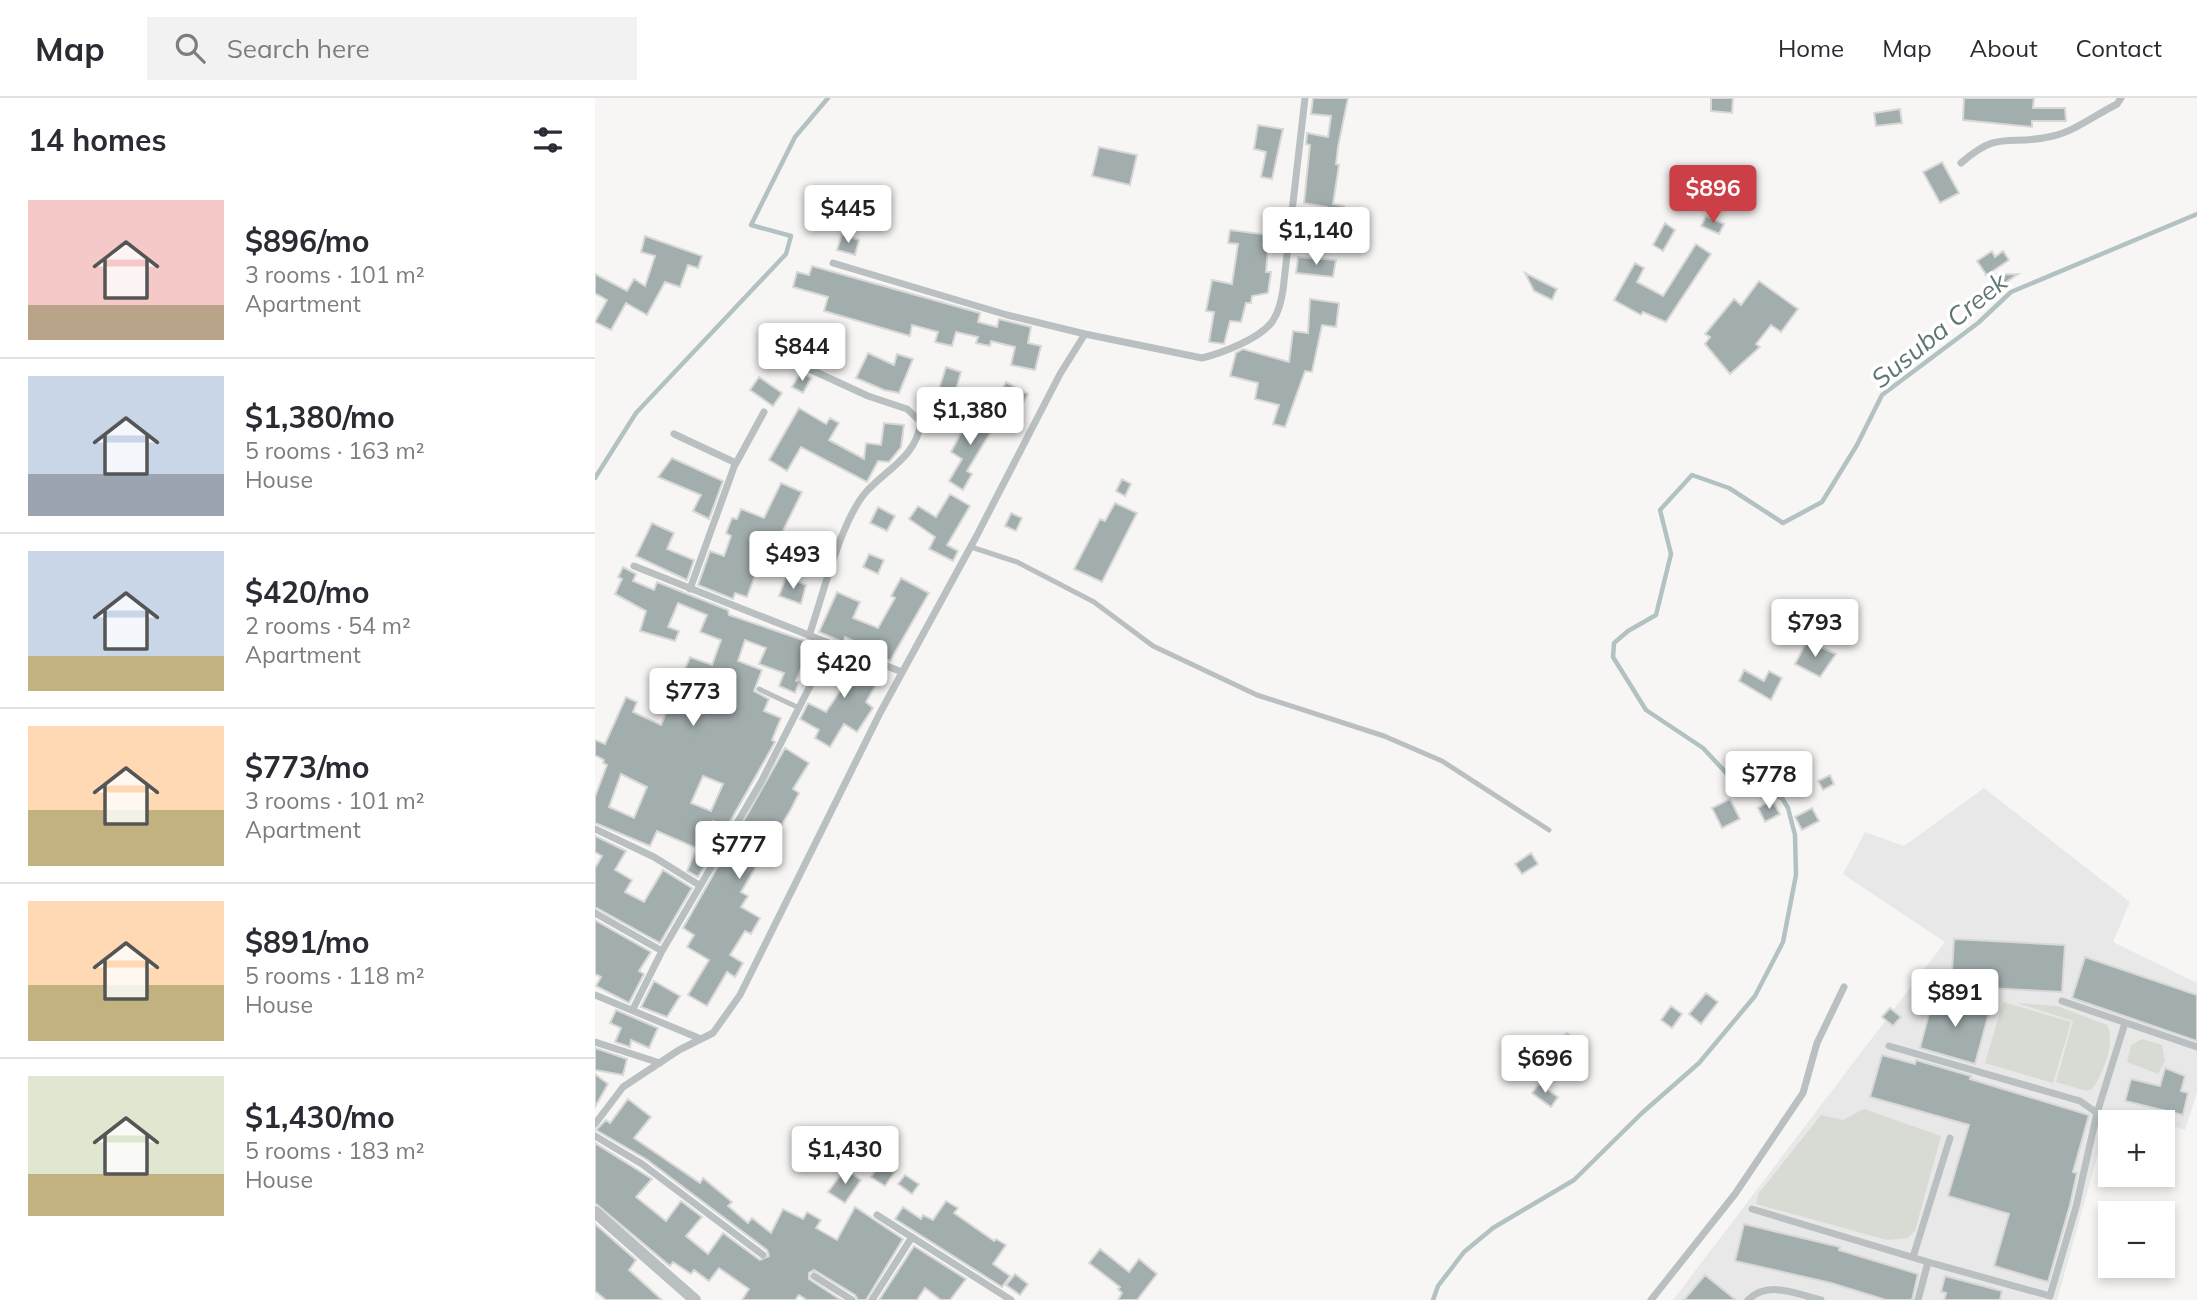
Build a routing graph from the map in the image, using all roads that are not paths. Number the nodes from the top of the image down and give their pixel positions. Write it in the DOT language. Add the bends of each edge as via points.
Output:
graph roads {
  1 [pos="1305,98"];
  2 [pos="2120,98"];
  3 [pos="1961,163"];
  4 [pos="833,263"];
  5 [pos="1086,334"];
  6 [pos="805,367"];
  7 [pos="764,412"];
  8 [pos="674,434"];
  9 [pos="736,463"];
  10 [pos="971,547"];
  11 [pos="634,566"];
  12 [pos="690,590"];
  13 [pos="809,636"];
  14 [pos="831,645"];
  15 [pos="902,672"];
  16 [pos="759,689"];
  17 [pos="797,707"];
  18 [pos="595,829"];
  19 [pos="1549,830"];
  20 [pos="699,885"];
  21 [pos="595,913"];
  22 [pos="662,951"];
  23 [pos="1844,987"];
  24 [pos="595,995"];
  25 [pos="2061,1001"];
  26 [pos="633,1009"];
  27 [pos="2125,1023"];
  28 [pos="701,1039"];
  29 [pos="595,1042"];
  30 [pos="1889,1046"];
  31 [pos="2197,1048"];
  32 [pos="660,1063"];
  33 [pos="2097,1113"];
  34 [pos="595,1124"];
  35 [pos="595,1136"];
  36 [pos="1950,1138"];
  37 [pos="1752,1209"];
  38 [pos="595,1212"];
  39 [pos="877,1214"];
  40 [pos="912,1237"];
  41 [pos="763,1255"];
  42 [pos="1913,1257"];
  43 [pos="1928,1262"];
  44 [pos="814,1276"];
  45 [pos="695,1300"];
  46 [pos="852,1300"];
  47 [pos="872,1300"];
  48 [pos="1011,1300"];
  49 [pos="1651,1300"];
  50 [pos="1748,1300"];
  51 [pos="1821,1300"];
  52 [pos="1918,1300"];
  1 -- 5 [label="street" via="1283,290 1271,323 1202,358"];
  2 -- 3 [label="street" via="2117,104 2056,135 1996,140"];
  4 -- 5 [label="street"];
  5 -- 10 [label="street" via="1060,374"];
  6 -- 13 [label="street" via="907,409 921,422 905,460 864,494 847,526"];
  7 -- 9 [label="street"];
  8 -- 9 [label="street"];
  9 -- 12 [label="street"];
  10 -- 15 [label="street"];
  10 -- 19 [label="lane" via="1017,562 1094,602 1153,646 1257,695 1384,736 1442,761"];
  11 -- 12 [label="street"];
  12 -- 13 [label="street"];
  13 -- 14 [label="street"];
  14 -- 15 [label="street"];
  14 -- 17 [label="street"];
  15 -- 28 [label="street" via="740,995 713,1033"];
  16 -- 17 [label="lane"];
  17 -- 20 [label="street" via="761,782"];
  18 -- 20 [label="street"];
  20 -- 22 [label="street"];
  21 -- 22 [label="street"];
  22 -- 26 [label="street"];
  23 -- 49 [label="street" via="1817,1043 1803,1093 1735,1194"];
  24 -- 26 [label="street"];
  25 -- 27 [label="street"];
  26 -- 28 [label="street"];
  27 -- 31 [label="street"];
  27 -- 33 [label="street"];
  28 -- 32 [label="street"];
  29 -- 32 [label="street"];
  30 -- 33 [label="street" via="2080,1101"];
  32 -- 34 [label="street" via="623,1087"];
  33 -- 43 [label="street" via="2050,1296"];
  35 -- 41 [label="street" via="642,1164"];
  36 -- 42 [label="street"];
  37 -- 42 [label="street"];
  38 -- 45 [label="street"];
  39 -- 40 [label="street"];
  40 -- 47 [label="street"];
  40 -- 48 [label="street"];
  42 -- 43 [label="street"];
  43 -- 52 [label="street"];
  44 -- 46 [label="street"];
  50 -- 51 [label="street" via="1759,1289 1771,1288"];
}
